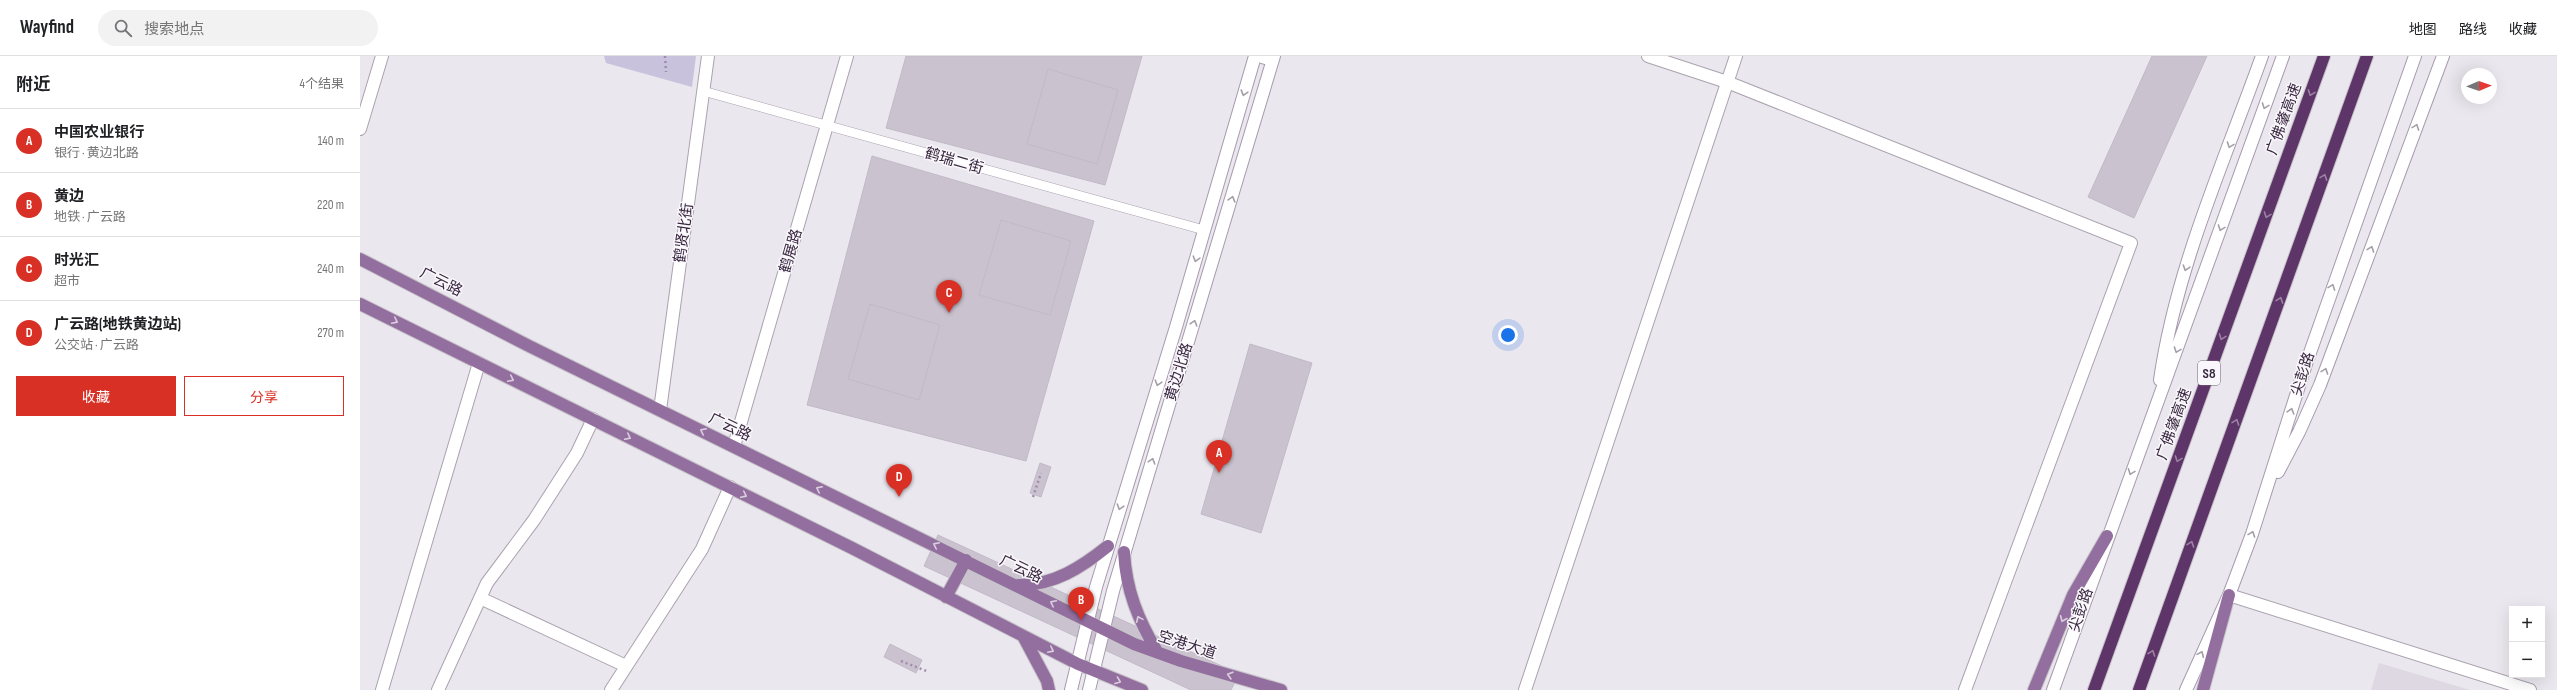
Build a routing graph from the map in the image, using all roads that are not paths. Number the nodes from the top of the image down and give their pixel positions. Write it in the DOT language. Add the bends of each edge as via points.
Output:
graph roads {
  1 [pos="382,56"];
  2 [pos="708,56"];
  3 [pos="847,56"];
  4 [pos="1255,56"];
  5 [pos="1259,56"];
  6 [pos="1648,56"];
  7 [pos="1736,56"];
  8 [pos="2262,56"];
  9 [pos="2283,56"];
  10 [pos="2324,56"];
  11 [pos="2367,56"];
  12 [pos="2443,56"];
  13 [pos="1273,58"];
  14 [pos="2414,59"];
  15 [pos="1727,82"];
  16 [pos="703,91"];
  17 [pos="827,125"];
  18 [pos="360,129"];
  19 [pos="1204,230"];
  20 [pos="360,258"];
  21 [pos="360,304"];
  22 [pos="479,363"];
  23 [pos="2157,406"];
  24 [pos="660,410"];
  25 [pos="592,419"];
  26 [pos="734,446"];
  27 [pos="730,487"];
  28 [pos="2266,494"];
  29 [pos="2107,536"];
  30 [pos="1108,546"];
  31 [pos="1124,552"];
  32 [pos="966,560"];
  33 [pos="1017,585"];
  34 [pos="2229,595"];
  35 [pos="946,597"];
  36 [pos="480,598"];
  37 [pos="1088,620"];
  38 [pos="1104,629"];
  39 [pos="1023,636"];
  40 [pos="1158,653"];
  41 [pos="1078,664"];
  42 [pos="626,666"];
  43 [pos="1094,672"];
  44 [pos="1249,686"];
  45 [pos="382,690"];
  46 [pos="438,690"];
  47 [pos="611,690"];
  48 [pos="1049,690"];
  49 [pos="1071,690"];
  50 [pos="1089,690"];
  51 [pos="1142,690"];
  52 [pos="1281,690"];
  53 [pos="1525,690"];
  54 [pos="1965,690"];
  55 [pos="2034,690"];
  56 [pos="2054,690"];
  57 [pos="2094,690"];
  58 [pos="2139,690"];
  59 [pos="2186,690"];
  60 [pos="2204,690"];
  61 [pos="2530,690"];
  1 -- 18 [label="street"];
  2 -- 16 [label="street, 鹤贤北街"];
  3 -- 17 [label="street, 鹤展路"];
  4 -- 19 [label="street, 黄边北路, one-way"];
  5 -- 13 [label="street"];
  6 -- 15 [label="street"];
  7 -- 15 [label="street"];
  8 -- 23 [label="street, one-way" via="2183,276 2166,336"];
  9 -- 23 [label="street, 尖彭路, one-way"];
  10 -- 57 [label="highway, 广佛肇高速 / S8, one-way"];
  58 -- 11 [label="highway, one-way"];
  28 -- 12 [label="street, one-way" via="2300,432 2320,385"];
  31 -- 13 [label="street, 黄边北路, one-way"];
  28 -- 14 [label="street, 尖彭路, one-way" via="2306,364"];
  15 -- 53 [label="street"];
  15 -- 54 [label="street" via="2130,243"];
  16 -- 17 [label="lane, 鹤瑞二街"];
  16 -- 24 [label="street, 鹤贤北街"];
  17 -- 19 [label="lane, 鹤瑞二街"];
  17 -- 26 [label="street, 鹤展路"];
  19 -- 30 [label="street, 黄边北路, one-way"];
  20 -- 24 [label="main road, 广云路" via="529,346"];
  21 -- 22 [label="main road, one-way"];
  22 -- 25 [label="main road, one-way"];
  22 -- 45 [label="street"];
  23 -- 29 [label="street, 尖彭路, one-way"];
  26 -- 24 [label="main road, 广云路, one-way"];
  25 -- 27 [label="main road, one-way"];
  25 -- 36 [label="street" via="572,460 534,520 487,583"];
  32 -- 26 [label="main road, 广云路, one-way"];
  27 -- 35 [label="main road, one-way"];
  27 -- 42 [label="street" via="702,549"];
  34 -- 28 [label="street, 尖彭路, one-way"];
  29 -- 55 [label="main road, one-way" via="2073,595"];
  29 -- 56 [label="street, 尖彭路"];
  30 -- 33 [label="main road" via="1084,566 1063,576"];
  30 -- 37 [label="street, 黄边北路"];
  31 -- 38 [label="street, 黄边北路"];
  40 -- 31 [label="main road, one-way" via="1133,605 1125,574"];
  32 -- 33 [label="main road, 广云路"];
  32 -- 35 [label="main road"];
  37 -- 33 [label="main road, 广云路, one-way"];
  59 -- 34 [label="street, 尖彭路, one-way"];
  34 -- 60 [label="main road"];
  34 -- 61 [label="street"];
  35 -- 39 [label="main road"];
  36 -- 42 [label="street"];
  36 -- 46 [label="street"];
  37 -- 38 [label="main road, 空港大道"];
  37 -- 41 [label="street, 黄边北路"];
  38 -- 40 [label="main road, 空港大道"];
  38 -- 43 [label="street, 黄边北路"];
  39 -- 41 [label="main road, one-way"];
  39 -- 48 [label="main road" via="1047,681"];
  44 -- 40 [label="main road, 空港大道, one-way"];
  41 -- 43 [label="main road"];
  41 -- 49 [label="street, 黄边北路"];
  42 -- 47 [label="street"];
  43 -- 50 [label="street, 黄边北路"];
  43 -- 51 [label="main road, one-way"];
  44 -- 52 [label="main road, 空港大道"];
}
